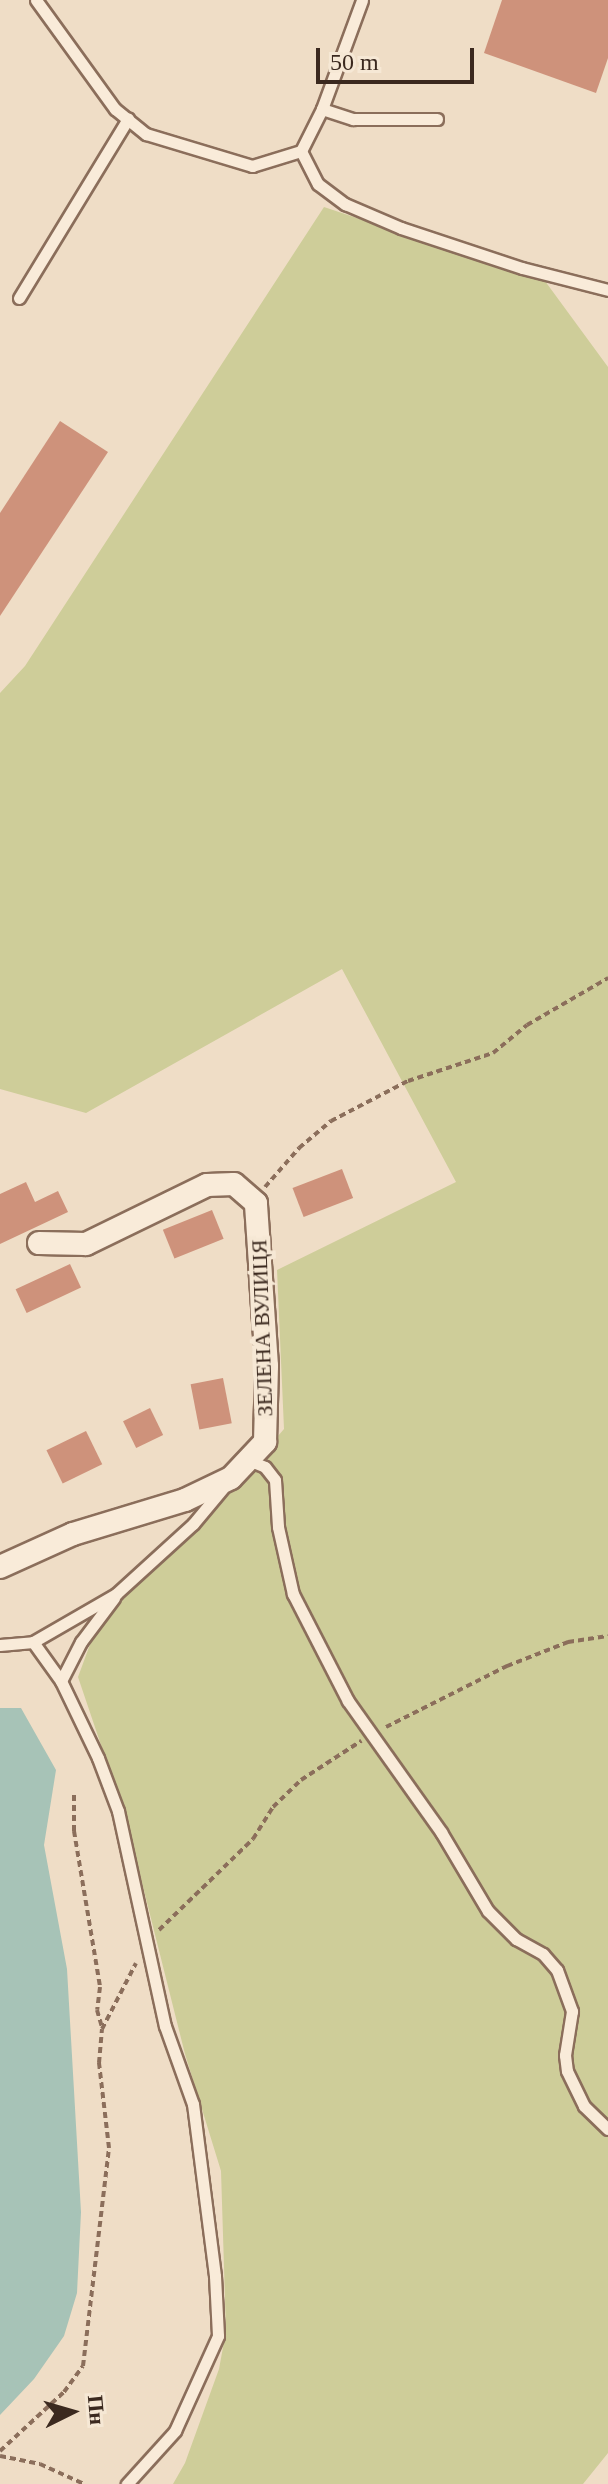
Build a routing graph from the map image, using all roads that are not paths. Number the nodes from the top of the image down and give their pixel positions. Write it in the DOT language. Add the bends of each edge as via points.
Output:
graph roads {
  1 [pos="36,0"];
  2 [pos="362,0"];
  3 [pos="322,109"];
  4 [pos="128,119"];
  5 [pos="437,119"];
  6 [pos="301,151"];
  7 [pos="608,290"];
  8 [pos="19,298"];
  9 [pos="39,1243"];
  10 [pos="248,1460"];
  11 [pos="231,1478"];
  12 [pos="0,1567"];
  13 [pos="116,1594"];
  14 [pos="33,1642"];
  15 [pos="0,1645"];
  16 [pos="61,1681"];
  17 [pos="608,2129"];
  18 [pos="127,2484"];
  1 -- 4 [label="lane" via="115,109"];
  2 -- 3 [label="lane"];
  3 -- 5 [label="lane" via="353,119"];
  3 -- 6 [label="lane"];
  4 -- 6 [label="lane" via="146,134 252,166"];
  4 -- 8 [label="lane"];
  6 -- 7 [label="lane" via="318,184 345,204 522,268"];
  9 -- 10 [label="street, ЗЕЛЕНА ВУЛИЦЯ" via="86,1244 207,1185 234,1184 256,1203 267,1366 265,1442"];
  10 -- 11 [label="street, ЗЕЛЕНА ВУЛИЦЯ"];
  10 -- 17 [label="lane" via="265,1467 275,1480 278,1527 293,1594 348,1701 441,1832 488,1911 557,1970 572,2011 567,2071 584,2106"];
  11 -- 12 [label="street, ЗЕЛЕНА ВУЛИЦЯ" via="185,1500 73,1534"];
  11 -- 13 [label="lane" via="193,1524"];
  13 -- 14 [label="lane"];
  13 -- 16 [label="lane"];
  14 -- 15 [label="lane"];
  14 -- 16 [label="lane"];
  16 -- 18 [label="lane" via="118,1811 165,2026 193,2104 215,2276 218,2336 175,2431"];
}
